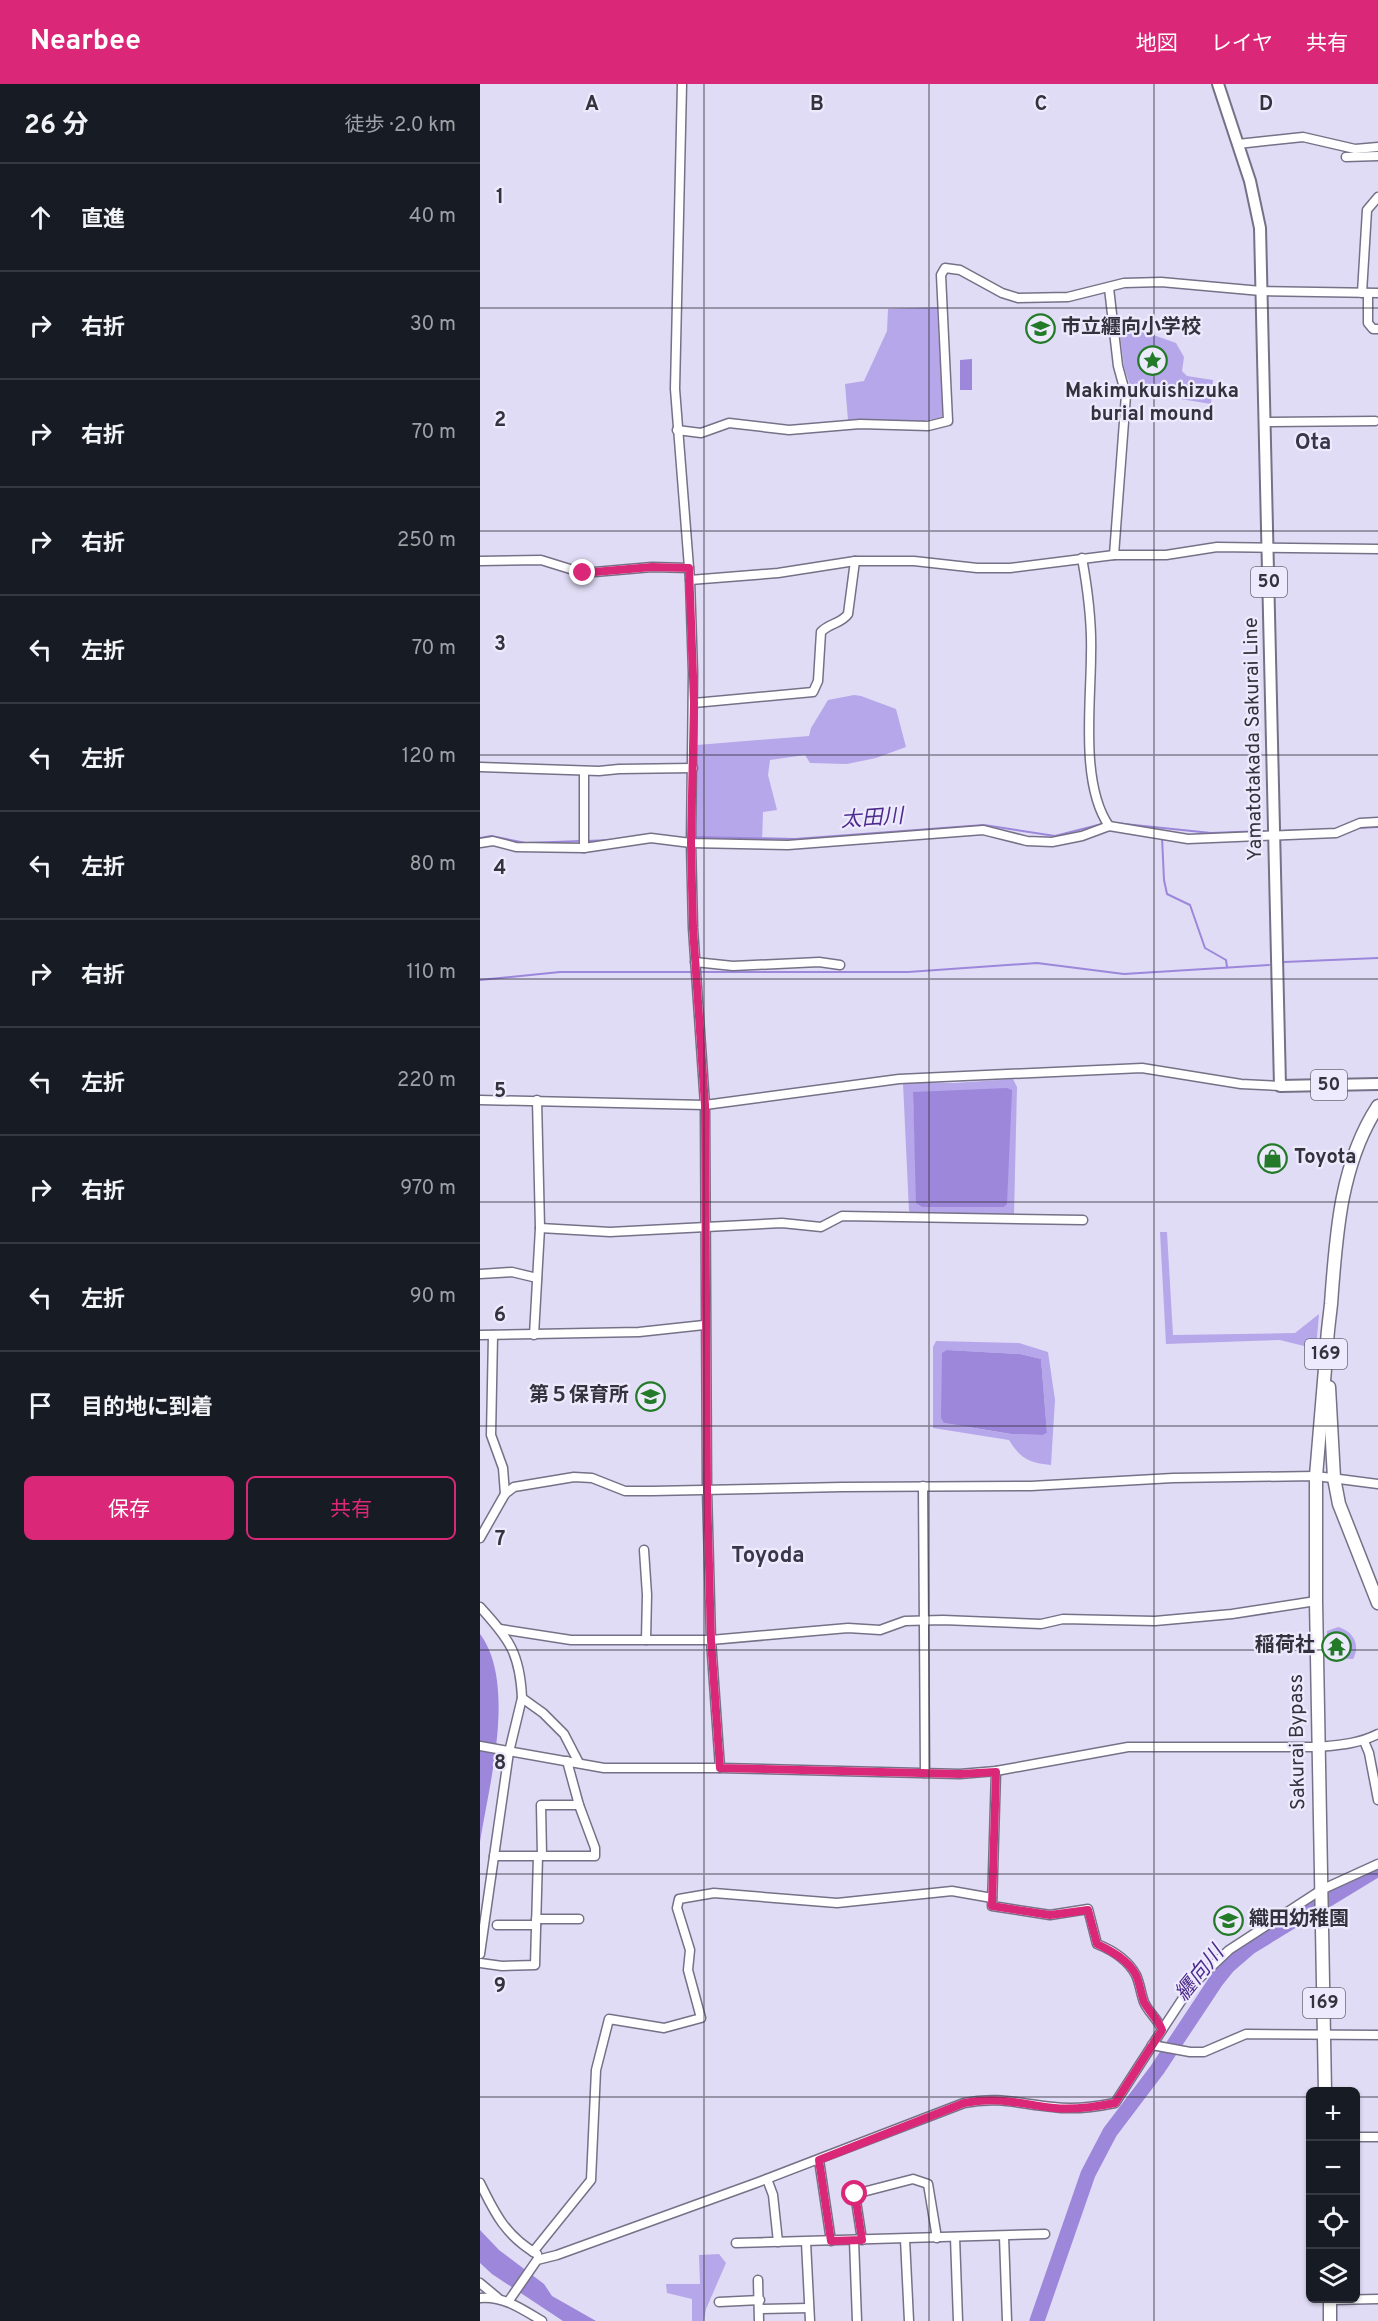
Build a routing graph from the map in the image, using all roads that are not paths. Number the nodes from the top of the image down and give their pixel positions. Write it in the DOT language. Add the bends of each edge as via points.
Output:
graph roads {
  1 [pos="682,84"];
  2 [pos="1218,84"];
  3 [pos="1238,144"];
  4 [pos="1378,147"];
  5 [pos="1378,156"];
  6 [pos="1346,157"];
  7 [pos="1378,197"];
  8 [pos="1109,288"];
  9 [pos="1261,291"];
  10 [pos="1365,293"];
  11 [pos="1378,293"];
  12 [pos="1378,329"];
  13 [pos="1375,421"];
  14 [pos="1265,422"];
  15 [pos="677,430"];
  16 [pos="1268,546"];
  17 [pos="1378,549"];
  18 [pos="1114,555"];
  19 [pos="1082,558"];
  20 [pos="480,561"];
  21 [pos="855,561"];
  22 [pos="689,568"];
  23 [pos="690,579"];
  24 [pos="694,703"];
  25 [pos="480,767"];
  26 [pos="693,768"];
  27 [pos="584,771"];
  28 [pos="1378,822"];
  29 [pos="1109,826"];
  30 [pos="1274,835"];
  31 [pos="480,843"];
  32 [pos="691,843"];
  33 [pos="584,848"];
  34 [pos="695,962"];
  35 [pos="840,965"];
  36 [pos="1378,1084"];
  37 [pos="1280,1086"];
  38 [pos="480,1100"];
  39 [pos="537,1100"];
  40 [pos="705,1105"];
  41 [pos="1378,1106"];
  42 [pos="1083,1220"];
  43 [pos="704,1227"];
  44 [pos="540,1228"];
  45 [pos="480,1274"];
  46 [pos="537,1278"];
  47 [pos="704,1325"];
  48 [pos="480,1335"];
  49 [pos="492,1335"];
  50 [pos="534,1335"];
  51 [pos="1326,1357"];
  52 [pos="1316,1476"];
  53 [pos="1334,1478"];
  54 [pos="1378,1484"];
  55 [pos="923,1486"];
  56 [pos="707,1490"];
  57 [pos="504,1494"];
  58 [pos="480,1538"];
  59 [pos="644,1550"];
  60 [pos="1316,1601"];
  61 [pos="1378,1603"];
  62 [pos="480,1607"];
  63 [pos="925,1621"];
  64 [pos="500,1629"];
  65 [pos="646,1640"];
  66 [pos="711,1640"];
  67 [pos="522,1698"];
  68 [pos="1378,1734"];
  69 [pos="1364,1741"];
  70 [pos="480,1746"];
  71 [pos="1318,1747"];
  72 [pos="506,1751"];
  73 [pos="567,1761"];
  74 [pos="579,1763"];
  75 [pos="720,1768"];
  76 [pos="996,1772"];
  77 [pos="925,1773"];
  78 [pos="1378,1800"];
  79 [pos="579,1804"];
  80 [pos="494,1856"];
  81 [pos="540,1856"];
  82 [pos="1378,1864"];
  83 [pos="1321,1893"];
  84 [pos="992,1898"];
  85 [pos="579,1919"];
  86 [pos="536,1922"];
  87 [pos="497,1925"];
  88 [pos="480,1954"];
  89 [pos="480,1963"];
  90 [pos="1162,2030"];
  91 [pos="1324,2034"];
  92 [pos="1378,2034"];
  93 [pos="1155,2046"];
  94 [pos="1325,2087"];
  95 [pos="1360,2137"];
  96 [pos="1378,2137"];
  97 [pos="819,2160"];
  98 [pos="767,2179"];
  99 [pos="480,2183"];
  100 [pos="1045,2234"];
  101 [pos="1004,2236"];
  102 [pos="955,2237"];
  103 [pos="938,2238"];
  104 [pos="904,2239"];
  105 [pos="858,2240"];
  106 [pos="831,2241"];
  107 [pos="778,2242"];
  108 [pos="806,2242"];
  109 [pos="736,2243"];
  110 [pos="538,2257"];
  111 [pos="758,2280"];
  112 [pos="480,2283"];
  113 [pos="480,2298"];
  114 [pos="499,2298"];
  115 [pos="510,2299"];
  116 [pos="1360,2299"];
  117 [pos="1378,2299"];
  118 [pos="719,2302"];
  119 [pos="1330,2303"];
  120 [pos="759,2305"];
  121 [pos="809,2308"];
  122 [pos="542,2321"];
  123 [pos="759,2321"];
  124 [pos="810,2321"];
  125 [pos="857,2321"];
  126 [pos="909,2321"];
  127 [pos="958,2321"];
  128 [pos="1007,2321"];
  129 [pos="1330,2321"];
  1 -- 15 [label="street"];
  2 -- 3 [label="main road, Yamatotakada Sakurai Line / 50"];
  3 -- 4 [label="street" via="1303,137 1355,149"];
  3 -- 9 [label="main road, Yamatotakada Sakurai Line / 50" via="1260,228"];
  5 -- 6 [label="street"];
  7 -- 10 [label="street" via="1367,210"];
  8 -- 9 [label="street" via="1124,283 1161,282"];
  8 -- 15 [label="street" via="1068,297 1018,298 960,270 945,268 941,275 948,421 928,426 860,423 789,430 729,423 701,433"];
  8 -- 18 [label="street" via="1118,366 1126,395"];
  9 -- 10 [label="street"];
  9 -- 14 [label="main road, Yamatotakada Sakurai Line / 50"];
  10 -- 11 [label="street"];
  10 -- 12 [label="street" via="1368,324"];
  13 -- 14 [label="street"];
  14 -- 16 [label="main road, Yamatotakada Sakurai Line / 50"];
  15 -- 22 [label="street"];
  16 -- 17 [label="street"];
  16 -- 18 [label="street" via="1212,547 1166,555"];
  16 -- 30 [label="main road, Yamatotakada Sakurai Line / 50"];
  18 -- 19 [label="street"];
  19 -- 21 [label="street" via="1010,568"];
  19 -- 29 [label="street" via="1090,609 1088,721 1095,799"];
  20 -- 22 [label="street" via="541,560 583,573"];
  21 -- 23 [label="street" via="778,573"];
  21 -- 24 [label="street" via="848,614 844,621 821,632 818,681 813,692"];
  22 -- 23 [label="street"];
  23 -- 24 [label="street"];
  24 -- 26 [label="street"];
  25 -- 27 [label="street"];
  26 -- 27 [label="street"];
  26 -- 32 [label="street"];
  27 -- 33 [label="street"];
  28 -- 30 [label="street" via="1336,833"];
  29 -- 30 [label="street" via="1188,839"];
  29 -- 32 [label="street" via="1052,842 1027,841 982,830 799,845"];
  30 -- 37 [label="main road, Yamatotakada Sakurai Line / 50"];
  31 -- 33 [label="street"];
  32 -- 33 [label="street" via="651,838"];
  32 -- 34 [label="street"];
  34 -- 35 [label="street" via="733,966"];
  34 -- 40 [label="street"];
  36 -- 37 [label="main road, 50"];
  37 -- 40 [label="street" via="1241,1084 1142,1068 899,1078"];
  38 -- 39 [label="street"];
  39 -- 40 [label="street"];
  39 -- 44 [label="street"];
  40 -- 43 [label="street"];
  41 -- 51 [label="highway, 169" via="1360,1138 1344,1191"];
  42 -- 43 [label="street" via="842,1216 821,1227 782,1223"];
  43 -- 44 [label="street" via="610,1232"];
  43 -- 47 [label="street"];
  44 -- 46 [label="street"];
  45 -- 46 [label="street" via="512,1272"];
  46 -- 50 [label="street"];
  47 -- 50 [label="street" via="639,1332"];
  47 -- 56 [label="street"];
  48 -- 49 [label="street"];
  49 -- 50 [label="street"];
  49 -- 57 [label="street" via="491,1435 503,1468"];
  51 -- 52 [label="highway, Sakurai Bypass / 169"];
  51 -- 53 [label="highway, 169"];
  52 -- 53 [label="street"];
  52 -- 55 [label="street"];
  52 -- 60 [label="highway, Sakurai Bypass / 169"];
  53 -- 54 [label="street"];
  53 -- 61 [label="highway, 169" via="1348,1531"];
  55 -- 56 [label="street"];
  55 -- 63 [label="street"];
  56 -- 57 [label="street" via="625,1491 592,1478 574,1477 514,1487"];
  56 -- 66 [label="street"];
  57 -- 58 [label="street"];
  59 -- 65 [label="street"];
  60 -- 63 [label="street" via="1155,1621"];
  60 -- 71 [label="highway, Sakurai Bypass / 169"];
  62 -- 64 [label="street"];
  63 -- 66 [label="street" via="905,1621 880,1630 848,1628"];
  63 -- 77 [label="street"];
  64 -- 65 [label="street" via="571,1640"];
  64 -- 67 [label="street" via="521,1671"];
  65 -- 66 [label="street"];
  66 -- 75 [label="street"];
  67 -- 72 [label="street"];
  67 -- 74 [label="street" via="564,1734"];
  68 -- 69 [label="street"];
  69 -- 71 [label="street"];
  69 -- 78 [label="street"];
  70 -- 72 [label="street"];
  71 -- 76 [label="street" via="1128,1747"];
  71 -- 83 [label="highway, Sakurai Bypass / 169"];
  72 -- 73 [label="street"];
  72 -- 80 [label="street"];
  73 -- 74 [label="street"];
  73 -- 79 [label="street"];
  74 -- 75 [label="street" via="604,1768"];
  75 -- 77 [label="street"];
  76 -- 77 [label="street"];
  76 -- 84 [label="street"];
  79 -- 81 [label="street" via="541,1805"];
  79 -- 81 [label="street" via="595,1856"];
  80 -- 81 [label="street"];
  80 -- 88 [label="street"];
  81 -- 86 [label="street"];
  82 -- 83 [label="street"];
  83 -- 90 [label="street" via="1229,1950 1191,1986"];
  83 -- 91 [label="highway, Sakurai Bypass / 169"];
  84 -- 90 [label="street" via="996,1908 1050,1915 1088,1910 1097,1944 1127,1962 1145,2004"];
  84 -- 110 [label="street" via="952,1891 837,1902 714,1893 679,1899 676,1908 690,1950 688,1970 701,2018 664,2028 609,2019 596,2070 591,2180"];
  85 -- 86 [label="street"];
  86 -- 87 [label="street"];
  86 -- 89 [label="street" via="535,1965"];
  90 -- 93 [label="street"];
  91 -- 92 [label="street"];
  91 -- 93 [label="street" via="1246,2034 1204,2052"];
  91 -- 94 [label="highway, Sakurai Bypass / 169"];
  93 -- 97 [label="street" via="1115,2103 1094,2108 1055,2108 986,2099 964,2103"];
  95 -- 96 [label="street"];
  97 -- 98 [label="street"];
  97 -- 106 [label="street"];
  98 -- 107 [label="street" via="773,2195"];
  98 -- 110 [label="street" via="557,2255"];
  99 -- 110 [label="street" via="498,2219"];
  100 -- 101 [label="street"];
  101 -- 102 [label="street"];
  101 -- 128 [label="street"];
  102 -- 103 [label="street"];
  102 -- 127 [label="street"];
  103 -- 104 [label="street"];
  103 -- 105 [label="street" via="928,2184 913,2179 855,2194"];
  104 -- 105 [label="street"];
  104 -- 126 [label="street"];
  105 -- 106 [label="street"];
  105 -- 125 [label="street"];
  106 -- 108 [label="street"];
  107 -- 108 [label="street"];
  107 -- 109 [label="street"];
  108 -- 121 [label="street"];
  110 -- 115 [label="street"];
  111 -- 120 [label="street"];
  112 -- 114 [label="street"];
  113 -- 114 [label="street"];
  114 -- 115 [label="street"];
  115 -- 122 [label="street"];
  116 -- 117 [label="street"];
  118 -- 120 [label="street"];
  119 -- 129 [label="highway"];
  120 -- 121 [label="street"];
  120 -- 123 [label="street"];
  121 -- 124 [label="street"];
}
